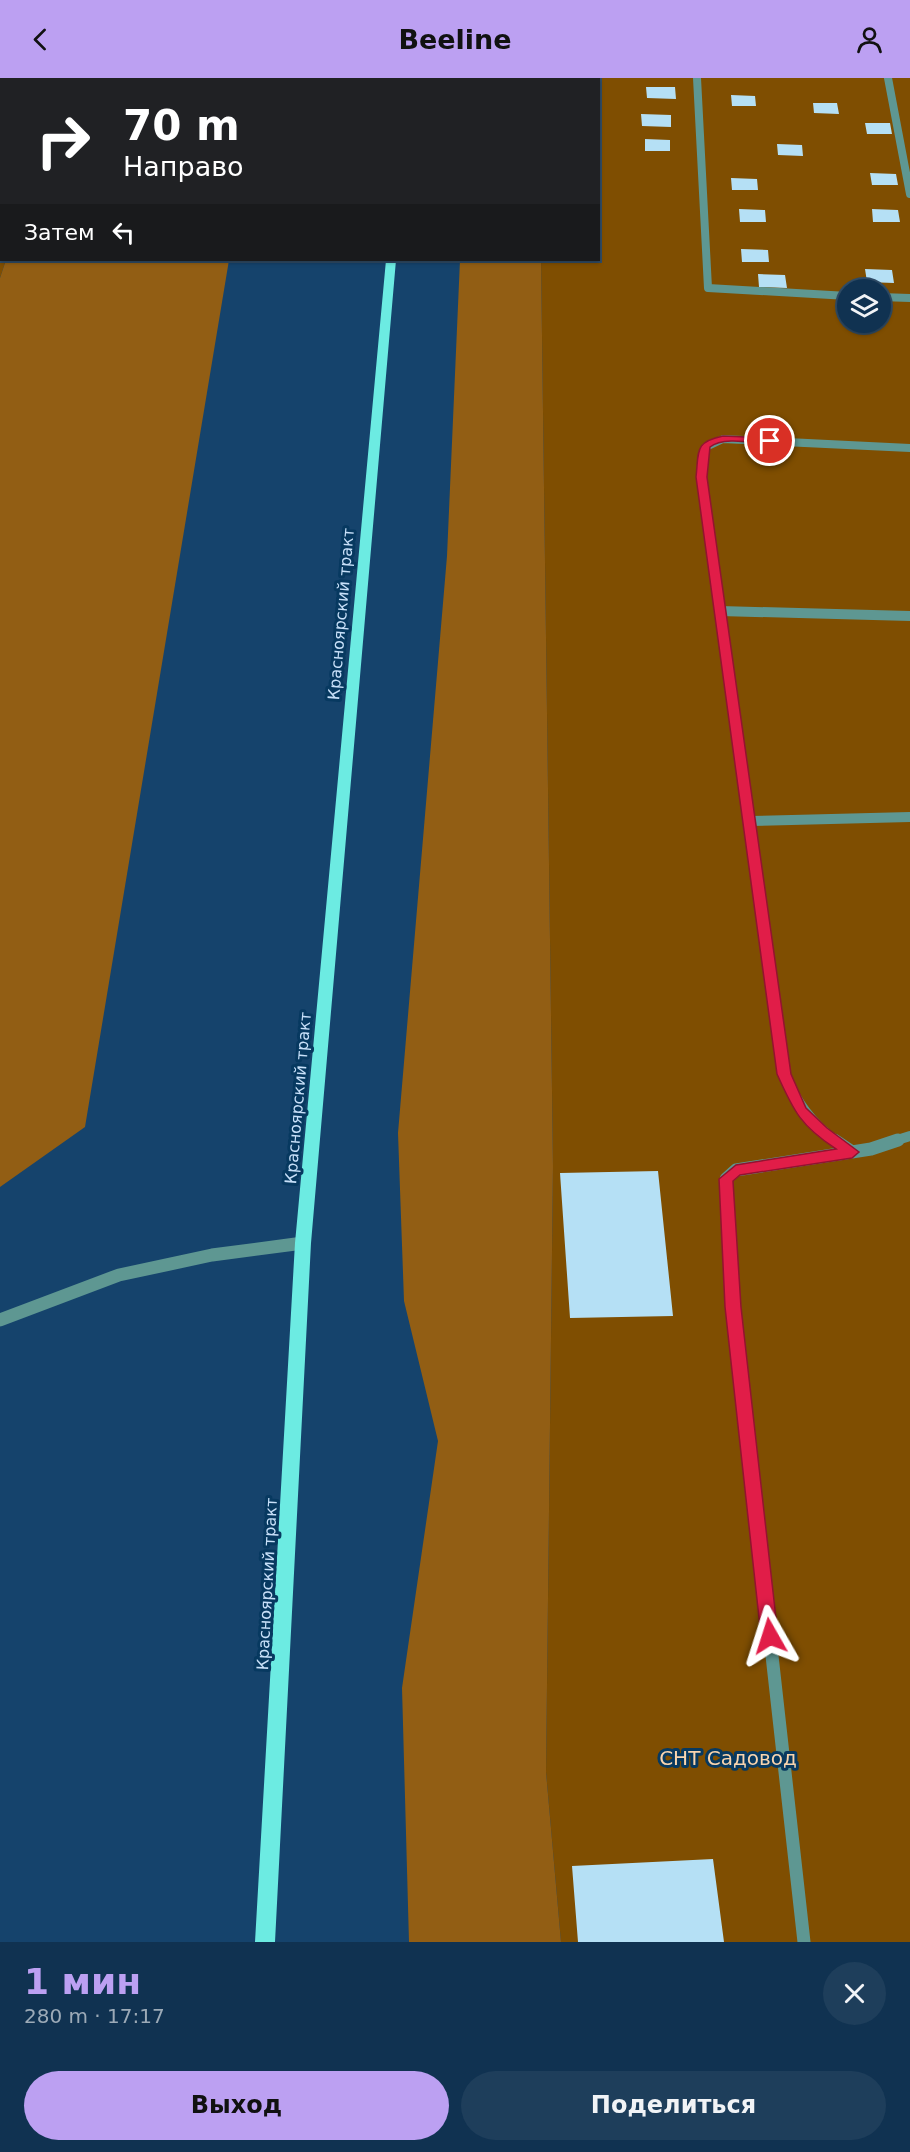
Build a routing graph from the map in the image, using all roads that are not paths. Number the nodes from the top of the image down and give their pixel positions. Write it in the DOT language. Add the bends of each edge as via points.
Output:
graph roads {
  1 [pos="698,78"];
  2 [pos="888,78"];
  3 [pos="910,194"];
  4 [pos="391,261"];
  5 [pos="837,295"];
  6 [pos="891,297"];
  7 [pos="910,298"];
  8 [pos="910,448"];
  9 [pos="720,611"];
  10 [pos="910,616"];
  11 [pos="910,817"];
  12 [pos="749,822"];
  13 [pos="910,1136"];
  14 [pos="852,1152"];
  15 [pos="303,1243"];
  16 [pos="0,1320"];
  17 [pos="265,1942"];
  18 [pos="804,1942"];
  1 -- 5 [label="street" via="708,288"];
  2 -- 3 [label="street"];
  4 -- 15 [label="main road, Красноярский тракт"];
  6 -- 7 [label="street"];
  8 -- 9 [label="street" via="723,439 704,446 702,477"];
  9 -- 10 [label="street"];
  9 -- 12 [label="street"];
  11 -- 12 [label="street"];
  12 -- 14 [label="street" via="784,1074 801,1112"];
  13 -- 14 [label="street"];
  14 -- 18 [label="street" via="736,1170 726,1179 734,1319"];
  15 -- 16 [label="street" via="212,1255 118,1275"];
  15 -- 17 [label="main road, Красноярский тракт"];
}
